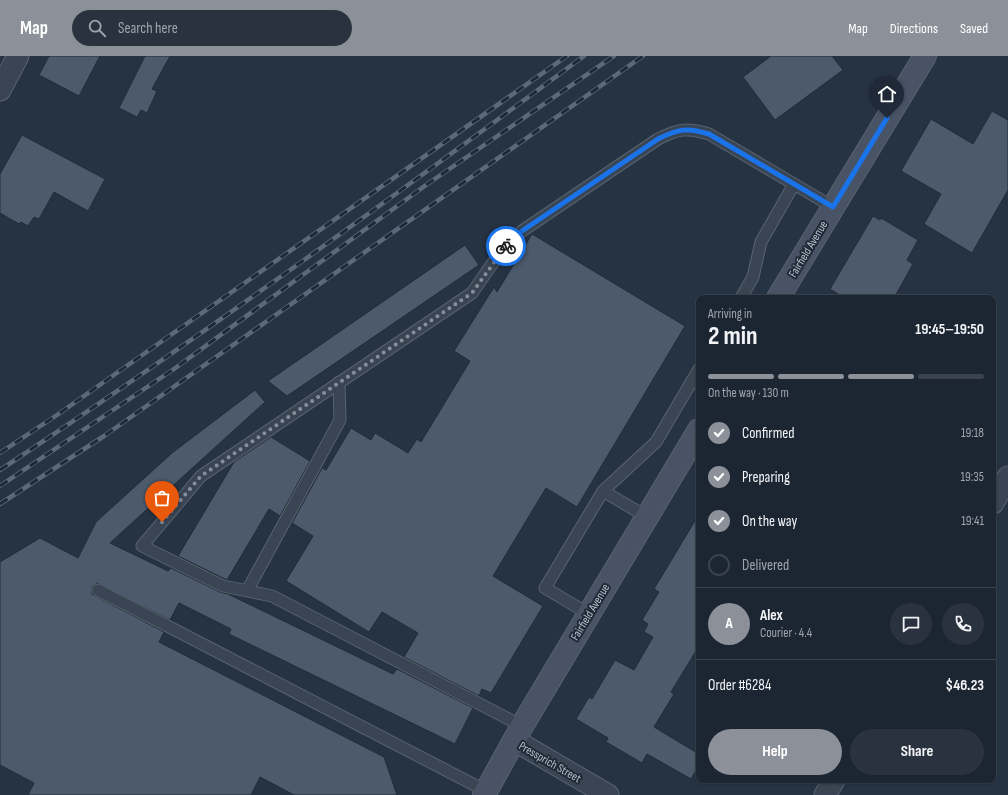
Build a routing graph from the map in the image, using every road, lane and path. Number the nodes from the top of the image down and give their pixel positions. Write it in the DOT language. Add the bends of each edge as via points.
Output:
graph roads {
  1 [pos="18,56"];
  2 [pos="925,56"];
  3 [pos="0,90"];
  4 [pos="794,184"];
  5 [pos="833,207"];
  6 [pos="743,295"];
  7 [pos="780,295"];
  8 [pos="696,373"];
  9 [pos="339,382"];
  10 [pos="696,435"];
  11 [pos="1008,477"];
  12 [pos="603,491"];
  13 [pos="996,498"];
  14 [pos="647,517"];
  15 [pos="98,590"];
  16 [pos="247,591"];
  17 [pos="589,614"];
  18 [pos="518,733"];
  19 [pos="832,783"];
  20 [pos="485,793"];
  21 [pos="608,795"];
  22 [pos="825,795"];
  1 -- 3 [label="street"];
  2 -- 5 [label="main road, Fairfield Avenue"];
  4 -- 5 [label="lane"];
  4 -- 6 [label="lane" via="761,242 753,277"];
  4 -- 9 [label="lane" via="709,134 693,129 676,130 658,139 522,231 501,251 472,293"];
  5 -- 7 [label="main road, Fairfield Avenue"];
  8 -- 12 [label="lane" via="656,442"];
  9 -- 16 [label="lane" via="340,420"];
  9 -- 16 [label="lane" via="201,476 142,546 223,586"];
  10 -- 14 [label="main road, Fairfield Avenue"];
  11 -- 13 [label="street"];
  12 -- 14 [label="lane"];
  12 -- 17 [label="lane" via="546,588"];
  14 -- 17 [label="main road, Fairfield Avenue"];
  15 -- 20 [label="lane"];
  16 -- 18 [label="lane" via="272,596"];
  17 -- 18 [label="main road, Fairfield Avenue"];
  18 -- 20 [label="main road, Fairfield Avenue"];
  18 -- 21 [label="street, Pressprich Street"];
  19 -- 22 [label="street"];
}
